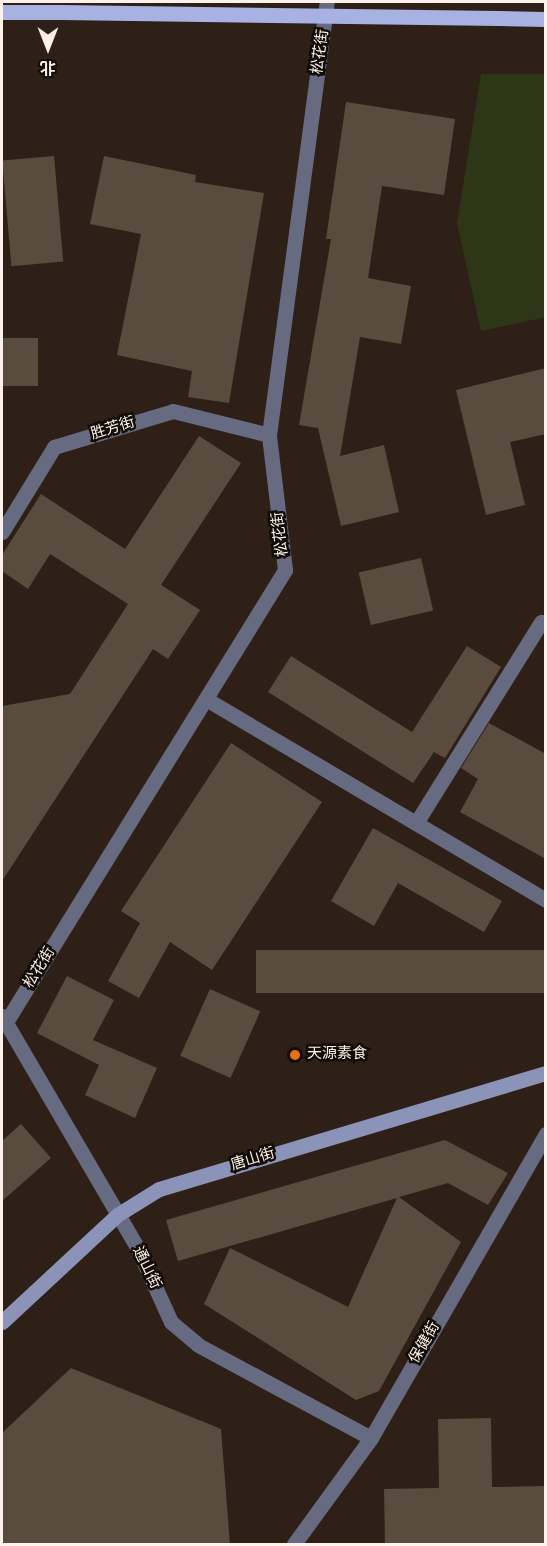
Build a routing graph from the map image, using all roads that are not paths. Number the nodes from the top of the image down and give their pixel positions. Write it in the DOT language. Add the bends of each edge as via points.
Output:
graph roads {
  1 [pos="327,2"];
  2 [pos="2,12"];
  3 [pos="546,19"];
  4 [pos="269,435"];
  5 [pos="2,532"];
  6 [pos="541,622"];
  7 [pos="206,699"];
  8 [pos="416,823"];
  9 [pos="546,900"];
  10 [pos="3,1020"];
  11 [pos="546,1072"];
  12 [pos="546,1134"];
  13 [pos="117,1215"];
  14 [pos="2,1322"];
  15 [pos="371,1438"];
  16 [pos="294,1545"];
  1 -- 4 [label="street, 松花街"];
  2 -- 3 [label="main road, bridge"];
  4 -- 5 [label="street, 胜芳街" via="173,411 54,447"];
  4 -- 7 [label="street, 松花街" via="285,570"];
  6 -- 8 [label="street"];
  7 -- 8 [label="street"];
  7 -- 10 [label="street, 松花街"];
  8 -- 9 [label="street"];
  10 -- 13 [label="street, 通山街"];
  11 -- 13 [label="main road, 唐山街" via="159,1189"];
  12 -- 15 [label="street, 保健街"];
  13 -- 14 [label="main road, 唐山街"];
  13 -- 15 [label="street, 通山街" via="137,1247 171,1322 198,1345"];
  15 -- 16 [label="street, 保健街"];
}
